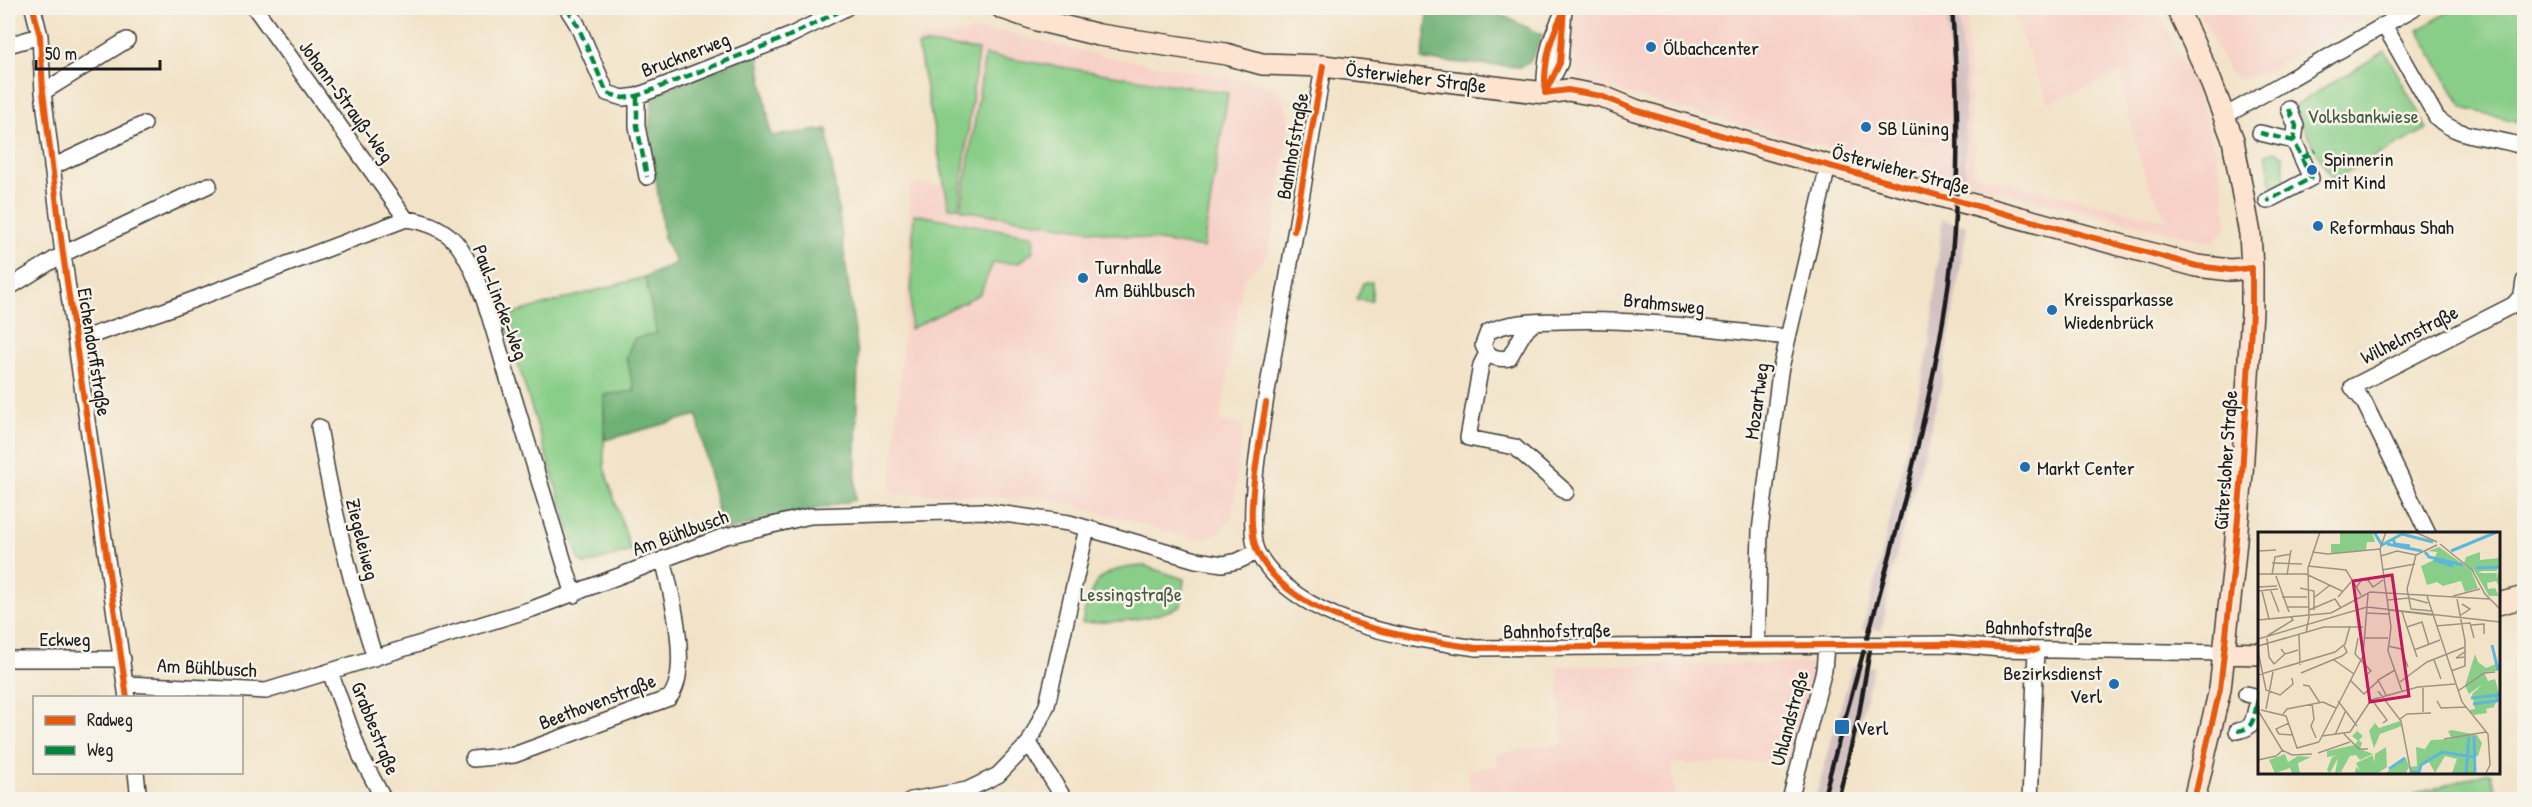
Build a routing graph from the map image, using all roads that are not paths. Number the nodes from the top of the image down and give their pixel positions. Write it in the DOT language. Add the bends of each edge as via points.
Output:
graph roads {
  1 [pos="255,8"];
  2 [pos="567,8"];
  3 [pos="846,8"];
  4 [pos="1002,8"];
  5 [pos="2176,8"];
  6 [pos="2414,8"];
  7 [pos="36,9"];
  8 [pos="1564,9"];
  9 [pos="2384,25"];
  10 [pos="40,36"];
  11 [pos="127,40"];
  12 [pos="8,45"];
  13 [pos="1323,66"];
  14 [pos="43,92"];
  15 [pos="1545,93"];
  16 [pos="637,96"];
  17 [pos="2289,109"];
  18 [pos="2225,116"];
  19 [pos="144,124"];
  20 [pos="2260,133"];
  21 [pos="2294,141"];
  22 [pos="2524,147"];
  23 [pos="52,166"];
  24 [pos="1828,166"];
  25 [pos="647,177"];
  26 [pos="209,185"];
  27 [pos="2267,201"];
  28 [pos="406,219"];
  29 [pos="63,254"];
  30 [pos="2252,268"];
  31 [pos="2524,281"];
  32 [pos="8,288"];
  33 [pos="1535,322"];
  34 [pos="1788,337"];
  35 [pos="78,340"];
  36 [pos="1486,353"];
  37 [pos="319,427"];
  38 [pos="1566,492"];
  39 [pos="1087,528"];
  40 [pos="2427,532"];
  41 [pos="1257,552"];
  42 [pos="663,559"];
  43 [pos="574,595"];
  44 [pos="2524,597"];
  45 [pos="2499,604"];
  46 [pos="1757,646"];
  47 [pos="1826,646"];
  48 [pos="2036,650"];
  49 [pos="2224,653"];
  50 [pos="2258,654"];
  51 [pos="375,658"];
  52 [pos="8,659"];
  53 [pos="123,659"];
  54 [pos="330,672"];
  55 [pos="127,691"];
  56 [pos="2256,700"];
  57 [pos="2237,731"];
  58 [pos="1029,743"];
  59 [pos="473,759"];
  60 [pos="136,774"];
  61 [pos="968,795"];
  62 [pos="139,800"];
  63 [pos="384,800"];
  64 [pos="911,800"];
  65 [pos="1065,800"];
  66 [pos="1790,800"];
  67 [pos="2030,800"];
  68 [pos="2194,800"];
  1 -- 28 [label="street, Johann-Strauß-Weg"];
  2 -- 16 [label="street, Brucknerweg" via="607,93 623,98"];
  3 -- 16 [label="street, Brucknerweg"];
  4 -- 13 [label="street, Österwieher Straße" via="1099,35 1226,54 1278,54"];
  5 -- 18 [label="street, Gütersloher Straße"];
  6 -- 9 [label="street"];
  7 -- 10 [label="street, Eichendorffstraße"];
  8 -- 15 [label="street" via="1560,63"];
  9 -- 18 [label="street"];
  9 -- 22 [label="street" via="2437,118 2446,126 2470,136"];
  10 -- 12 [label="street"];
  10 -- 14 [label="street, Eichendorffstraße"];
  11 -- 14 [label="street"];
  13 -- 15 [label="street, Österwieher Straße"];
  13 -- 41 [label="street, Bahnhofstraße" via="1258,458 1252,522"];
  14 -- 23 [label="street, Eichendorffstraße"];
  15 -- 24 [label="street, Österwieher Straße" via="1568,90 1601,96 1635,110"];
  16 -- 25 [label="street, Brucknerweg" via="636,126"];
  17 -- 21 [label="street" via="2296,126"];
  18 -- 30 [label="street, Gütersloher Straße" via="2249,227"];
  19 -- 23 [label="street"];
  20 -- 21 [label="street"];
  21 -- 27 [label="street" via="2308,155 2311,178 2292,194"];
  23 -- 29 [label="street, Eichendorffstraße"];
  24 -- 30 [label="street, Österwieher Straße" via="2197,266"];
  24 -- 34 [label="street, Mozartweg"];
  26 -- 29 [label="street"];
  28 -- 35 [label="street"];
  28 -- 43 [label="street, Paul-Lincke-Weg" via="446,232 460,248 470,270 498,347"];
  29 -- 32 [label="street"];
  29 -- 35 [label="street, Eichendorffstraße"];
  30 -- 49 [label="street, Gütersloher Straße" via="2242,474"];
  31 -- 40 [label="street, Wilhelmstraße" via="2522,295 2513,305 2352,387 2364,402"];
  33 -- 34 [label="street, Brahmsweg" via="1616,319"];
  33 -- 36 [label="street" via="1524,332 1509,358"];
  33 -- 36 [label="street, Brahmsweg" via="1501,326 1488,332 1483,345"];
  34 -- 46 [label="street, Mozartweg" via="1760,531"];
  35 -- 53 [label="street, Eichendorffstraße"];
  36 -- 38 [label="street, Brahmsweg" via="1468,438 1515,447"];
  37 -- 51 [label="street, Ziegeleiweg" via="333,512"];
  39 -- 41 [label="street, Am Bühlbusch" via="1196,560 1223,564"];
  39 -- 42 [label="street, Am Bühlbusch" via="983,511 810,516 739,532"];
  39 -- 58 [label="street" via="1047,705"];
  41 -- 46 [label="street, Bahnhofstraße" via="1277,579 1302,600 1351,622 1440,643 1476,648"];
  42 -- 43 [label="street, Am Bühlbusch"];
  42 -- 59 [label="street, Beethovenstraße" via="676,612 679,650 676,690 669,698 514,755"];
  43 -- 51 [label="street, Am Bühlbusch"];
  44 -- 45 [label="street"];
  46 -- 47 [label="street, Bahnhofstraße"];
  47 -- 48 [label="street, Bahnhofstraße" via="1948,644"];
  47 -- 66 [label="street, Uhlandstraße" via="1824,670"];
  48 -- 49 [label="street, Bahnhofstraße"];
  48 -- 67 [label="street"];
  49 -- 50 [label="street"];
  49 -- 68 [label="street, Gütersloher Straße" via="2215,714"];
  51 -- 54 [label="street, Am Bühlbusch"];
  52 -- 53 [label="street, Eckweg"];
  53 -- 55 [label="street, Eichendorffstraße"];
  54 -- 55 [label="street, Am Bühlbusch" via="266,691"];
  54 -- 63 [label="street, Grabbestraße" via="361,757"];
  56 -- 57 [label="street" via="2252,725"];
  58 -- 61 [label="street" via="999,775"];
  58 -- 65 [label="street"];
  60 -- 62 [label="street"];
  61 -- 64 [label="street"];
}
